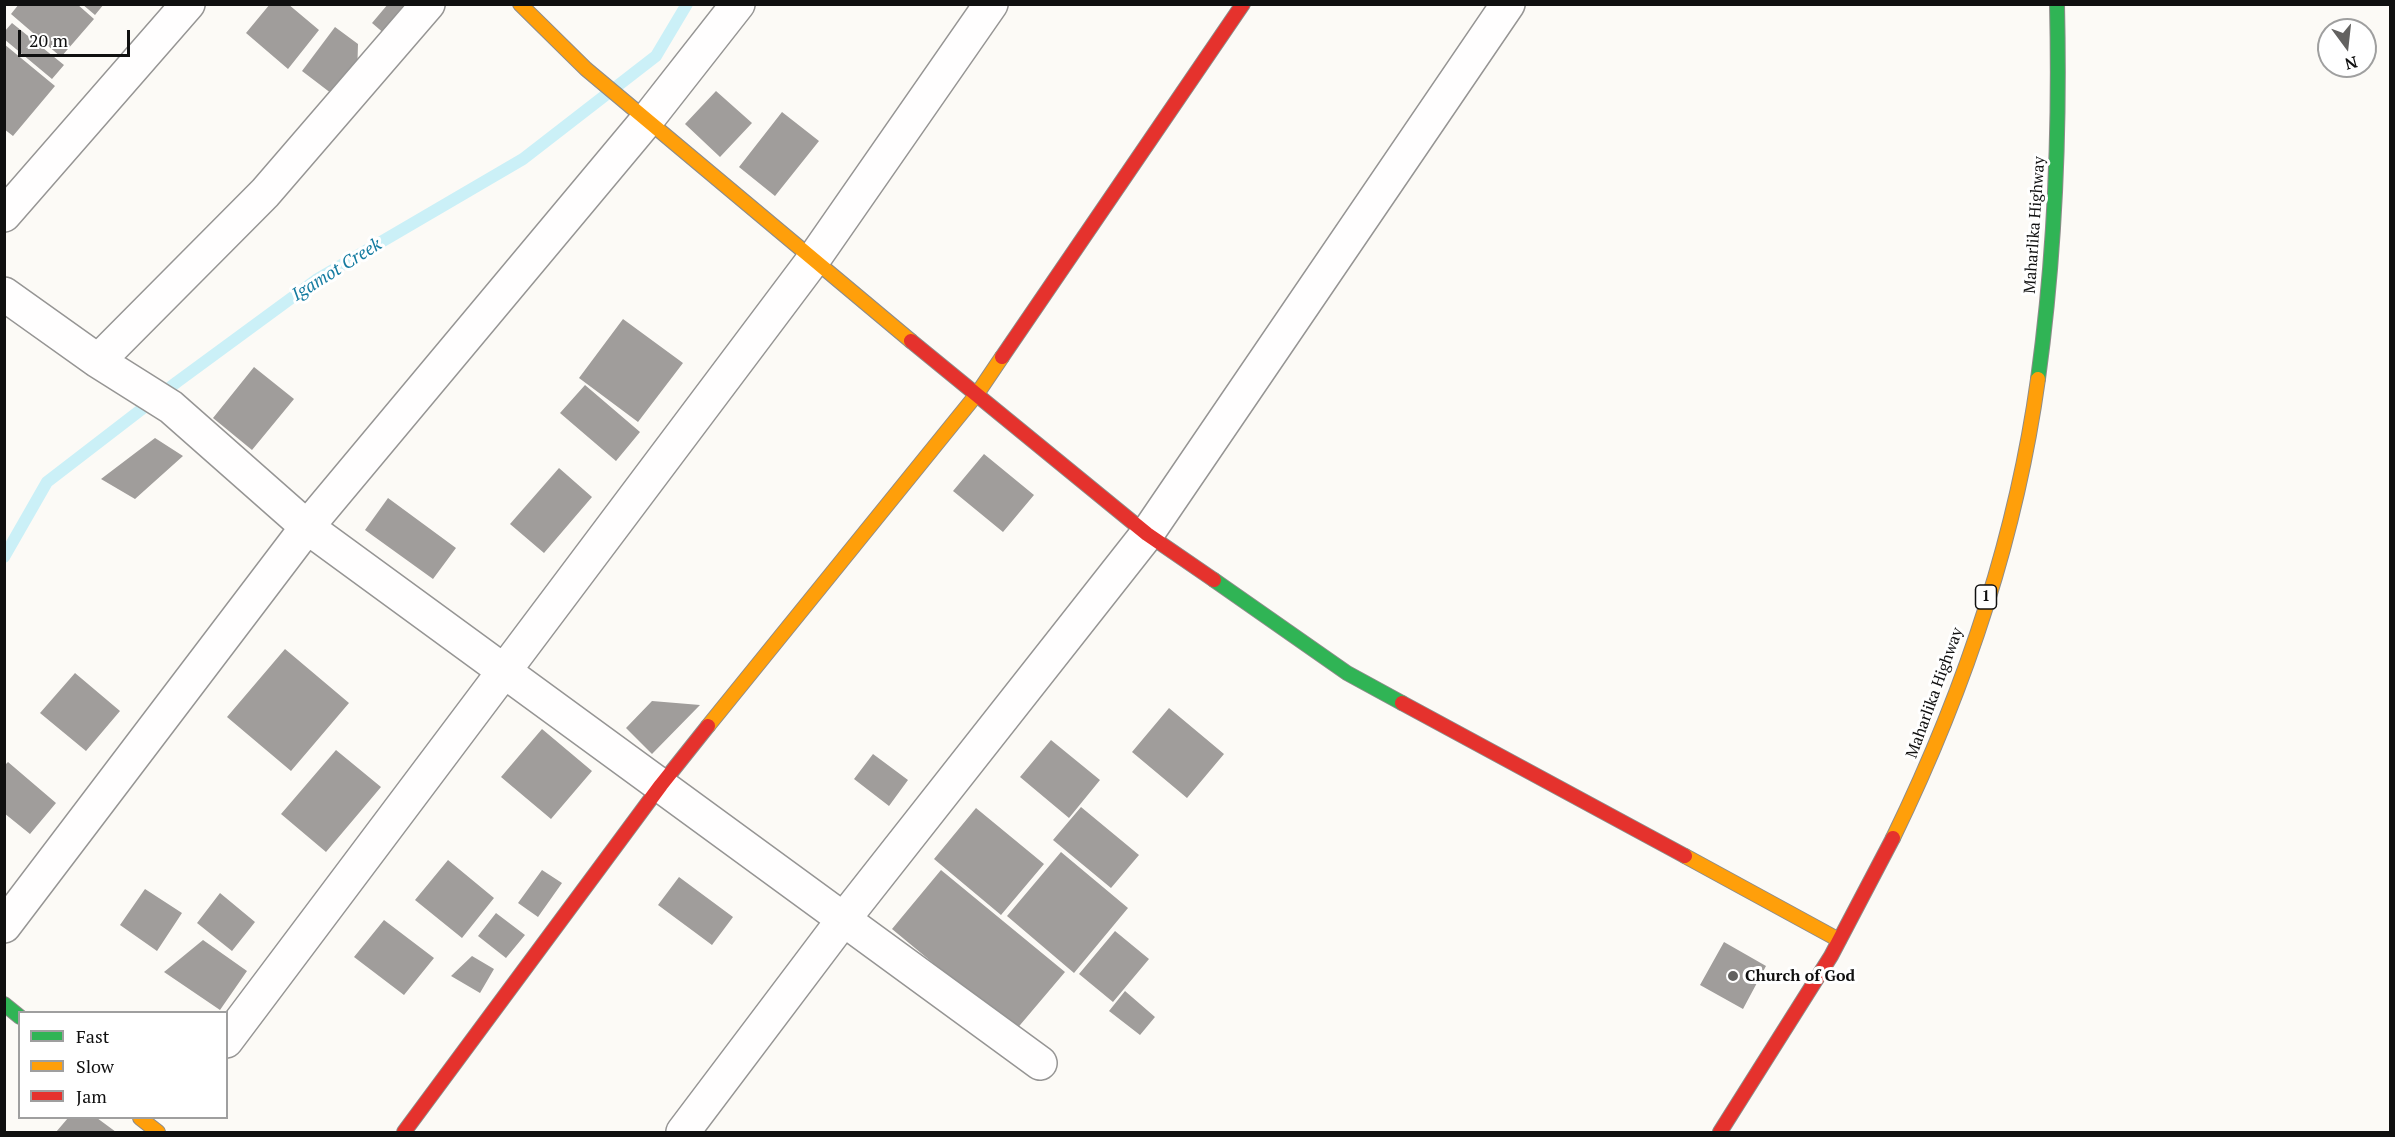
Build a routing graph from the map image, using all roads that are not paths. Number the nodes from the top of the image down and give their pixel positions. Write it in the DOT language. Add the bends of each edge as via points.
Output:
graph roads {
  1 [pos="188,4"];
  2 [pos="428,4"];
  3 [pos="520,4"];
  4 [pos="738,4"];
  5 [pos="991,4"];
  6 [pos="1243,4"];
  7 [pos="1508,4"];
  8 [pos="2057,4"];
  9 [pos="635,109"];
  10 [pos="4,215"];
  11 [pos="813,260"];
  12 [pos="4,294"];
  13 [pos="108,367"];
  14 [pos="977,394"];
  15 [pos="307,527"];
  16 [pos="1147,534"];
  17 [pos="504,673"];
  18 [pos="661,785"];
  19 [pos="843,920"];
  20 [pos="4,926"];
  21 [pos="1839,940"];
  22 [pos="4,1004"];
  23 [pos="18,1015"];
  24 [pos="228,1038"];
  25 [pos="1040,1063"];
  26 [pos="141,1119"];
  27 [pos="168,1119"];
  28 [pos="158,1132"];
  29 [pos="404,1132"];
  30 [pos="683,1132"];
  31 [pos="1720,1132"];
  1 -- 10 [label="street"];
  2 -- 13 [label="street"];
  3 -- 9 [label="main road" via="586,69"];
  4 -- 9 [label="street"];
  5 -- 11 [label="street"];
  6 -- 14 [label="main road"];
  7 -- 16 [label="street"];
  8 -- 21 [label="main road, Maharlika Highway / 1" via="2055,161 2043,338 2011,519 1975,633 1924,771"];
  9 -- 11 [label="main road"];
  9 -- 15 [label="street"];
  11 -- 14 [label="main road"];
  11 -- 17 [label="street"];
  12 -- 13 [label="street"];
  13 -- 15 [label="street" via="171,407"];
  14 -- 16 [label="main road"];
  14 -- 18 [label="main road"];
  15 -- 17 [label="street"];
  15 -- 20 [label="street"];
  16 -- 19 [label="street"];
  16 -- 21 [label="main road" via="1347,673"];
  17 -- 18 [label="street"];
  17 -- 24 [label="street"];
  18 -- 19 [label="street"];
  18 -- 29 [label="main road"];
  19 -- 25 [label="street"];
  19 -- 30 [label="street"];
  21 -- 31 [label="main road, Maharlika Highway / 1"];
  22 -- 23 [label="main road"];
  26 -- 28 [label="main road"];
  27 -- 28 [label="street"];
}
